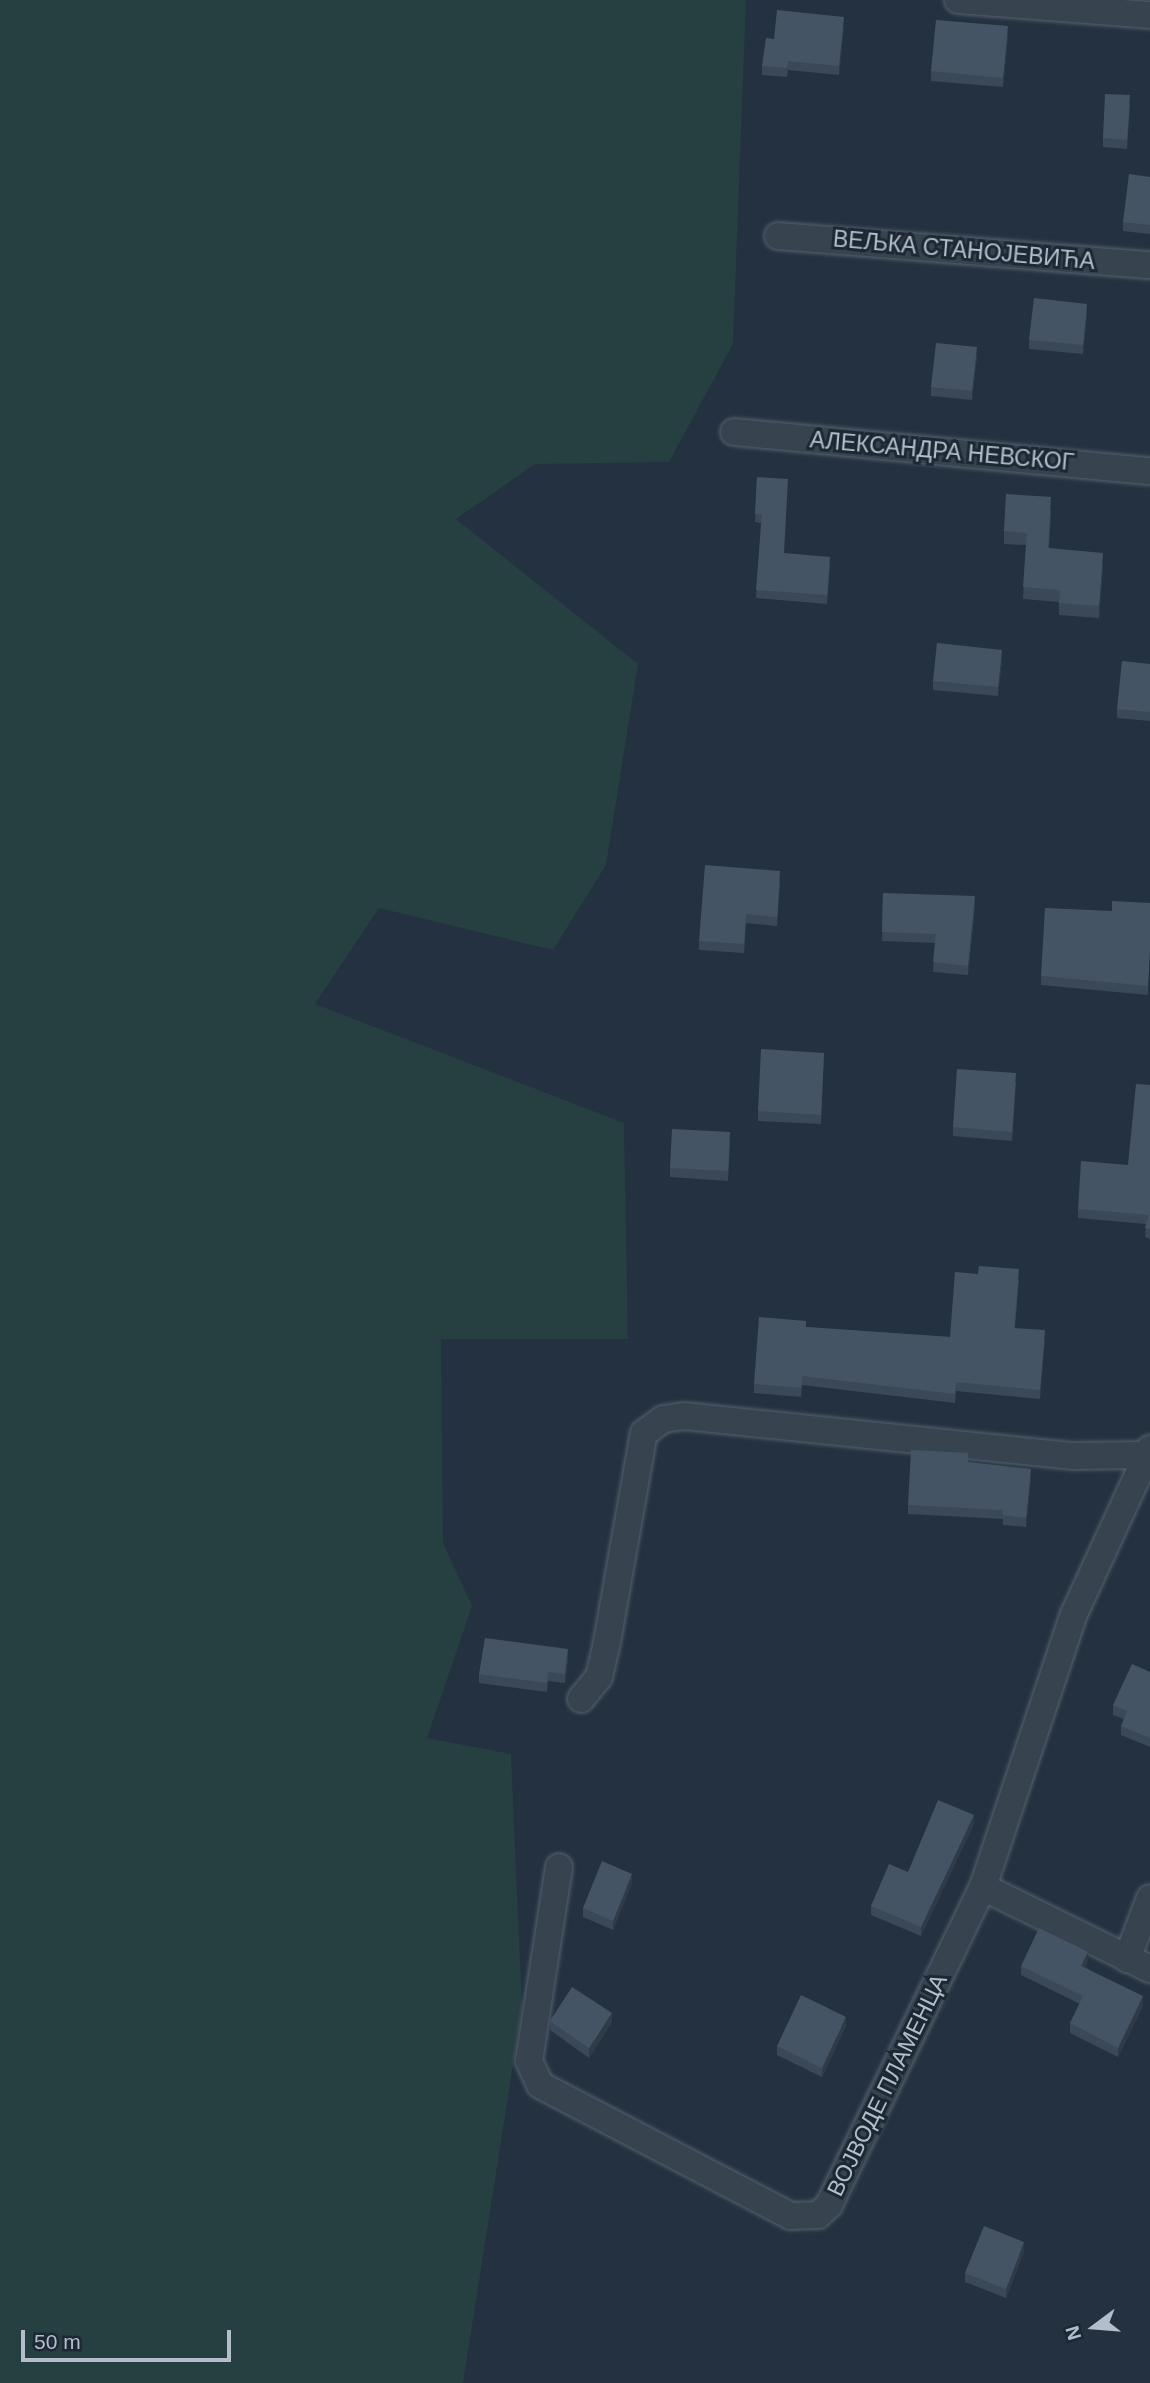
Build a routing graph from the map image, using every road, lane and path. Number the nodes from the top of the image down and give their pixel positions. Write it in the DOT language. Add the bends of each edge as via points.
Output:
graph roads {
  1 [pos="958,0"];
  2 [pos="1150,15"];
  3 [pos="778,236"];
  4 [pos="1150,265"];
  5 [pos="734,432"];
  6 [pos="1150,471"];
  7 [pos="1148,1452"];
  8 [pos="581,1699"];
  9 [pos="559,1867"];
  10 [pos="983,1887"];
  11 [pos="1150,1898"];
  12 [pos="1138,1964"];
  1 -- 2 [label="street"];
  3 -- 4 [label="street, ВЕЉКА СТАНОЈЕВИЋА"];
  5 -- 6 [label="street, АЛЕКСАНДРА НЕВСКОГ"];
  7 -- 8 [label="street, ВОЈВОДЕ ПЛАМЕНЦА" via="1073,1456 684,1416 651,1425 644,1433 639,1455 598,1677"];
  7 -- 10 [label="street, ВОЈВОДЕ ПЛАМЕНЦА" via="1074,1615"];
  9 -- 10 [label="street, ВОЈВОДЕ ПЛАМЕНЦА" via="529,2061 540,2085 804,2218 818,2215 829,2205"];
  10 -- 12 [label="street"];
  11 -- 12 [label="street"];
}
